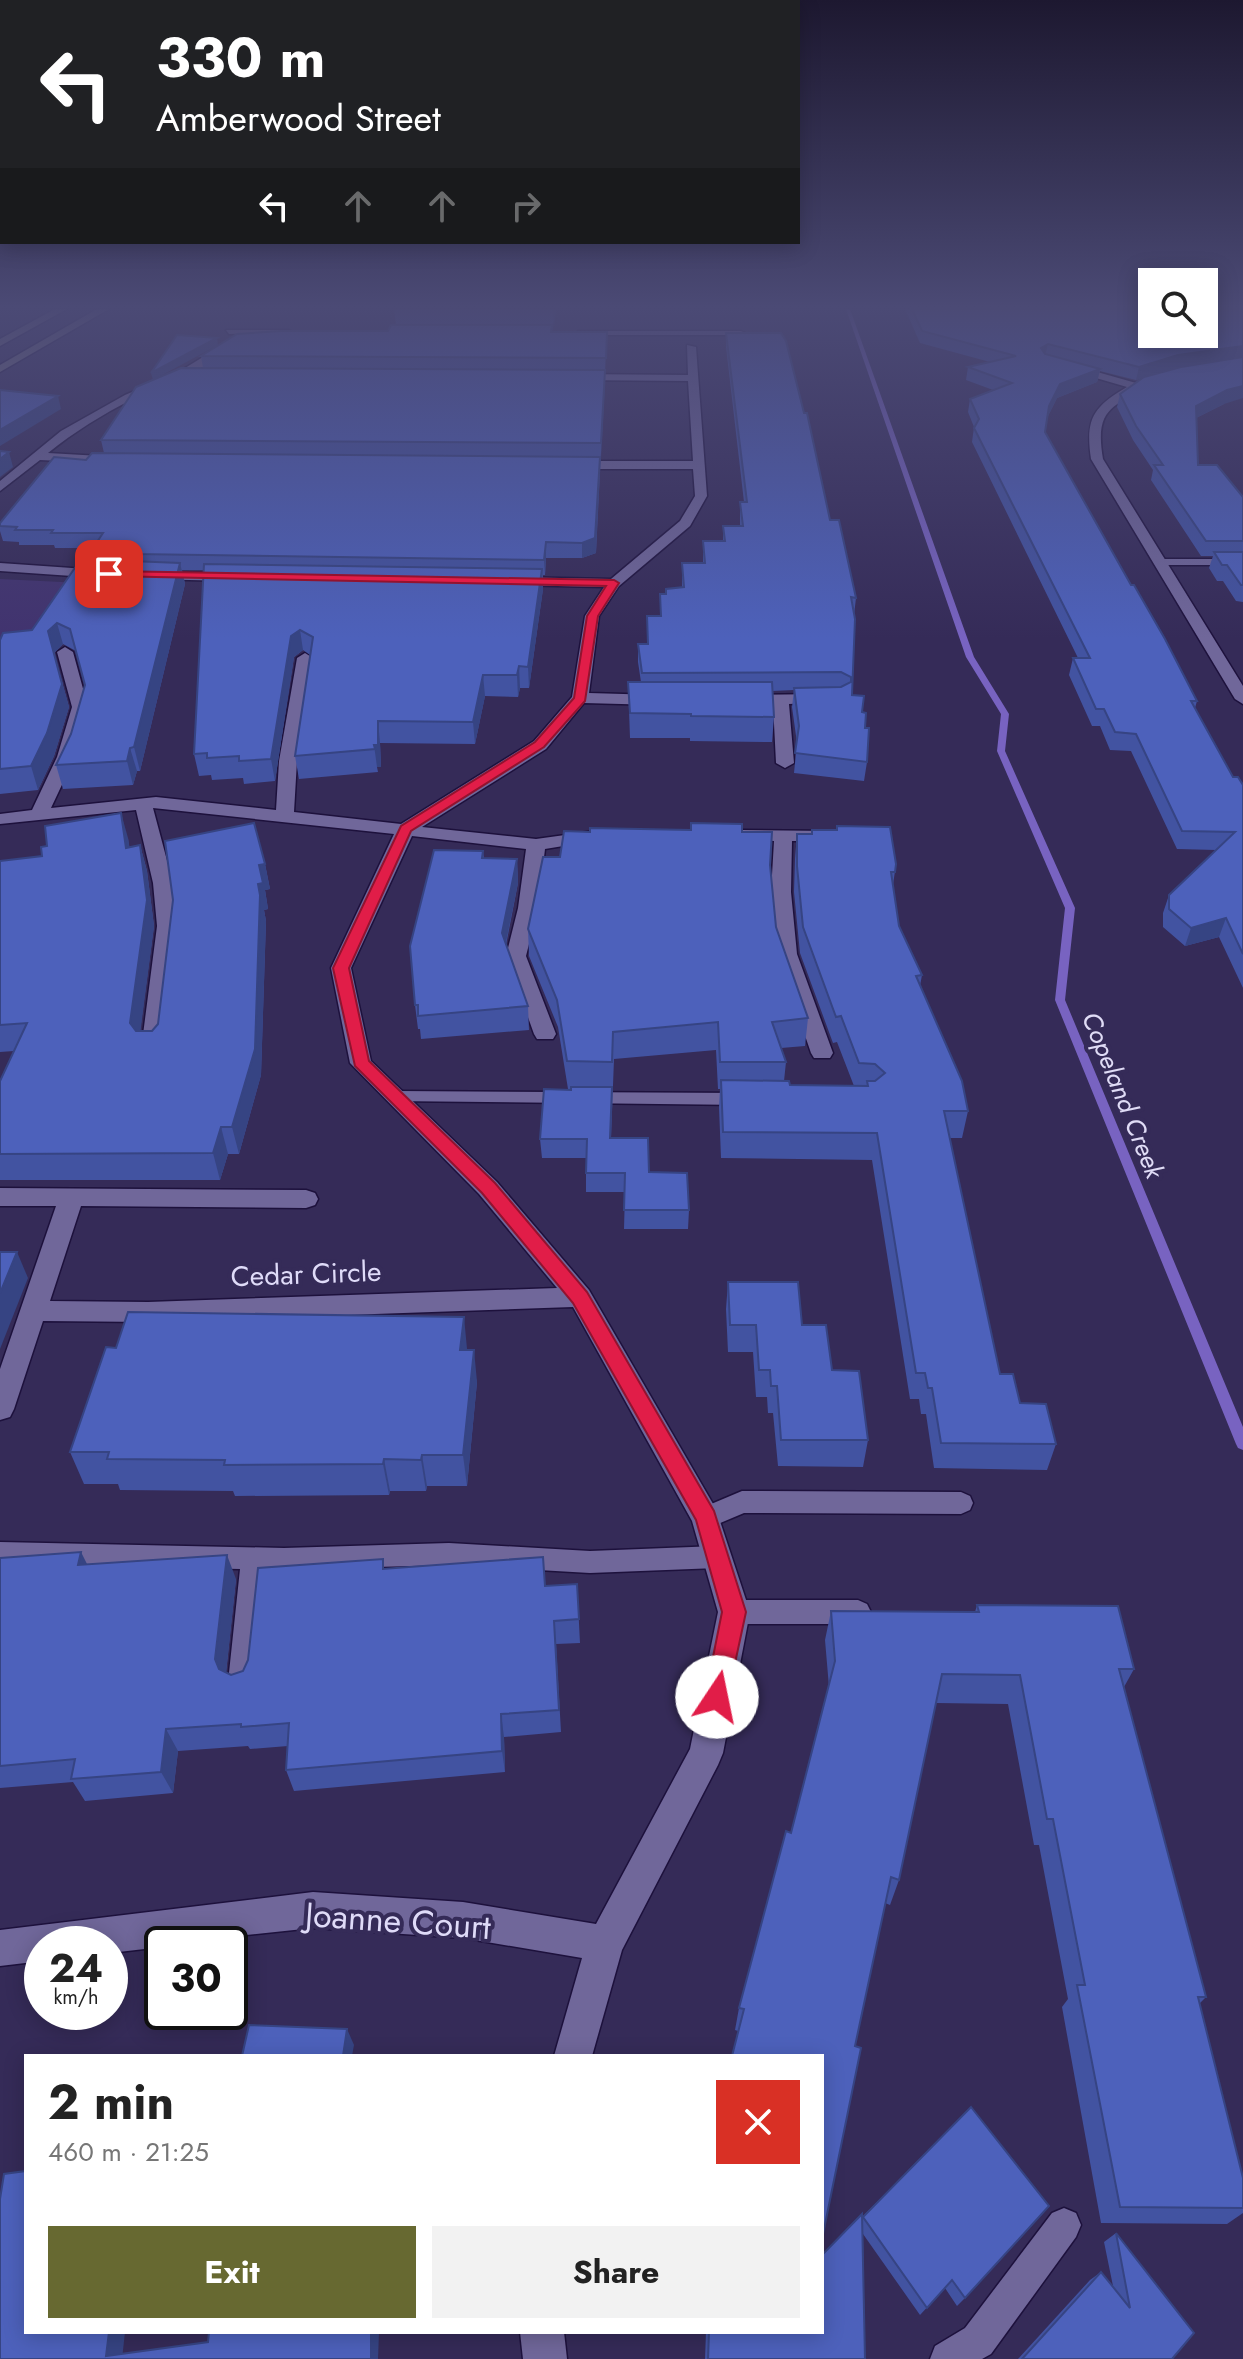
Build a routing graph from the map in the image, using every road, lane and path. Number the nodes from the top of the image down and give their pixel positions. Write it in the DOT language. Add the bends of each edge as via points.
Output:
graph roads {
  1 [pos="90,419"];
  2 [pos="695,419"];
  3 [pos="1096,419"];
  4 [pos="37,456"];
  5 [pos="125,462"];
  6 [pos="552,464"];
  7 [pos="698,465"];
  8 [pos="0,487"];
  9 [pos="1161,562"];
  10 [pos="1243,562"];
  11 [pos="0,567"];
  12 [pos="247,578"];
  13 [pos="498,581"];
  14 [pos="614,583"];
  15 [pos="65,652"];
  16 [pos="305,658"];
  17 [pos="580,698"];
  18 [pos="839,698"];
  19 [pos="1243,699"];
  20 [pos="781,700"];
  21 [pos="676,701"];
  22 [pos="721,701"];
  23 [pos="785,763"];
  24 [pos="143,803"];
  25 [pos="39,814"];
  26 [pos="285,816"];
  27 [pos="0,819"];
  28 [pos="406,829"];
  29 [pos="618,835"];
  30 [pos="723,835"];
  31 [pos="783,835"];
  32 [pos="855,836"];
  33 [pos="536,845"];
  34 [pos="545,1034"];
  35 [pos="152,1050"];
  36 [pos="822,1053"];
  37 [pos="397,1097"];
  38 [pos="759,1099"];
  39 [pos="0,1197"];
  40 [pos="71,1199"];
  41 [pos="306,1199"];
  42 [pos="580,1297"];
  43 [pos="33,1311"];
  44 [pos="0,1409"];
  45 [pos="961,1503"];
  46 [pos="706,1518"];
  47 [pos="0,1553"];
  48 [pos="717,1557"];
  49 [pos="254,1558"];
  50 [pos="734,1612"];
  51 [pos="890,1612"];
  52 [pos="241,1682"];
  53 [pos="605,1944"];
  54 [pos="0,1948"];
  55 [pos="574,2054"];
  56 [pos="1064,2225"];
  57 [pos="542,2334"];
  58 [pos="545,2359"];
  59 [pos="948,2359"];
  1 -- 4 [label="street"];
  2 -- 7 [label="street"];
  3 -- 9 [label="street" via="1097,459"];
  4 -- 5 [label="street"];
  4 -- 8 [label="street"];
  6 -- 7 [label="street"];
  7 -- 14 [label="street" via="701,496 685,523"];
  9 -- 10 [label="lane"];
  9 -- 19 [label="street"];
  11 -- 12 [label="street"];
  13 -- 14 [label="street"];
  14 -- 17 [label="street" via="592,616"];
  15 -- 25 [label="street" via="80,707 66,757"];
  16 -- 26 [label="street"];
  17 -- 21 [label="street"];
  17 -- 28 [label="street" via="540,745"];
  18 -- 20 [label="street"];
  20 -- 22 [label="street"];
  20 -- 23 [label="street"];
  24 -- 25 [label="street"];
  24 -- 26 [label="street"];
  24 -- 35 [label="street" via="163,883 167,926"];
  25 -- 27 [label="street"];
  26 -- 28 [label="street"];
  28 -- 33 [label="street"];
  28 -- 37 [label="street" via="341,968 361,1063"];
  29 -- 33 [label="street"];
  30 -- 31 [label="street"];
  31 -- 32 [label="street"];
  31 -- 36 [label="street" via="787,954"];
  33 -- 34 [label="street" via="516,956"];
  37 -- 38 [label="lane"];
  37 -- 42 [label="street" via="488,1188"];
  39 -- 40 [label="street"];
  40 -- 41 [label="street"];
  40 -- 43 [label="street"];
  42 -- 43 [label="street, Cedar Circle"];
  42 -- 46 [label="street"];
  43 -- 44 [label="street"];
  45 -- 46 [label="lane" via="742,1502"];
  46 -- 48 [label="street"];
  47 -- 49 [label="lane"];
  48 -- 49 [label="lane" via="590,1562 449,1554"];
  48 -- 50 [label="street"];
  49 -- 52 [label="lane"];
  50 -- 51 [label="lane"];
  50 -- 53 [label="street" via="706,1753"];
  53 -- 54 [label="street, Joanne Court" via="463,1920 313,1910"];
  53 -- 55 [label="street"];
  56 -- 59 [label="lane" via="978,2341"];
  57 -- 58 [label="street"];
}
